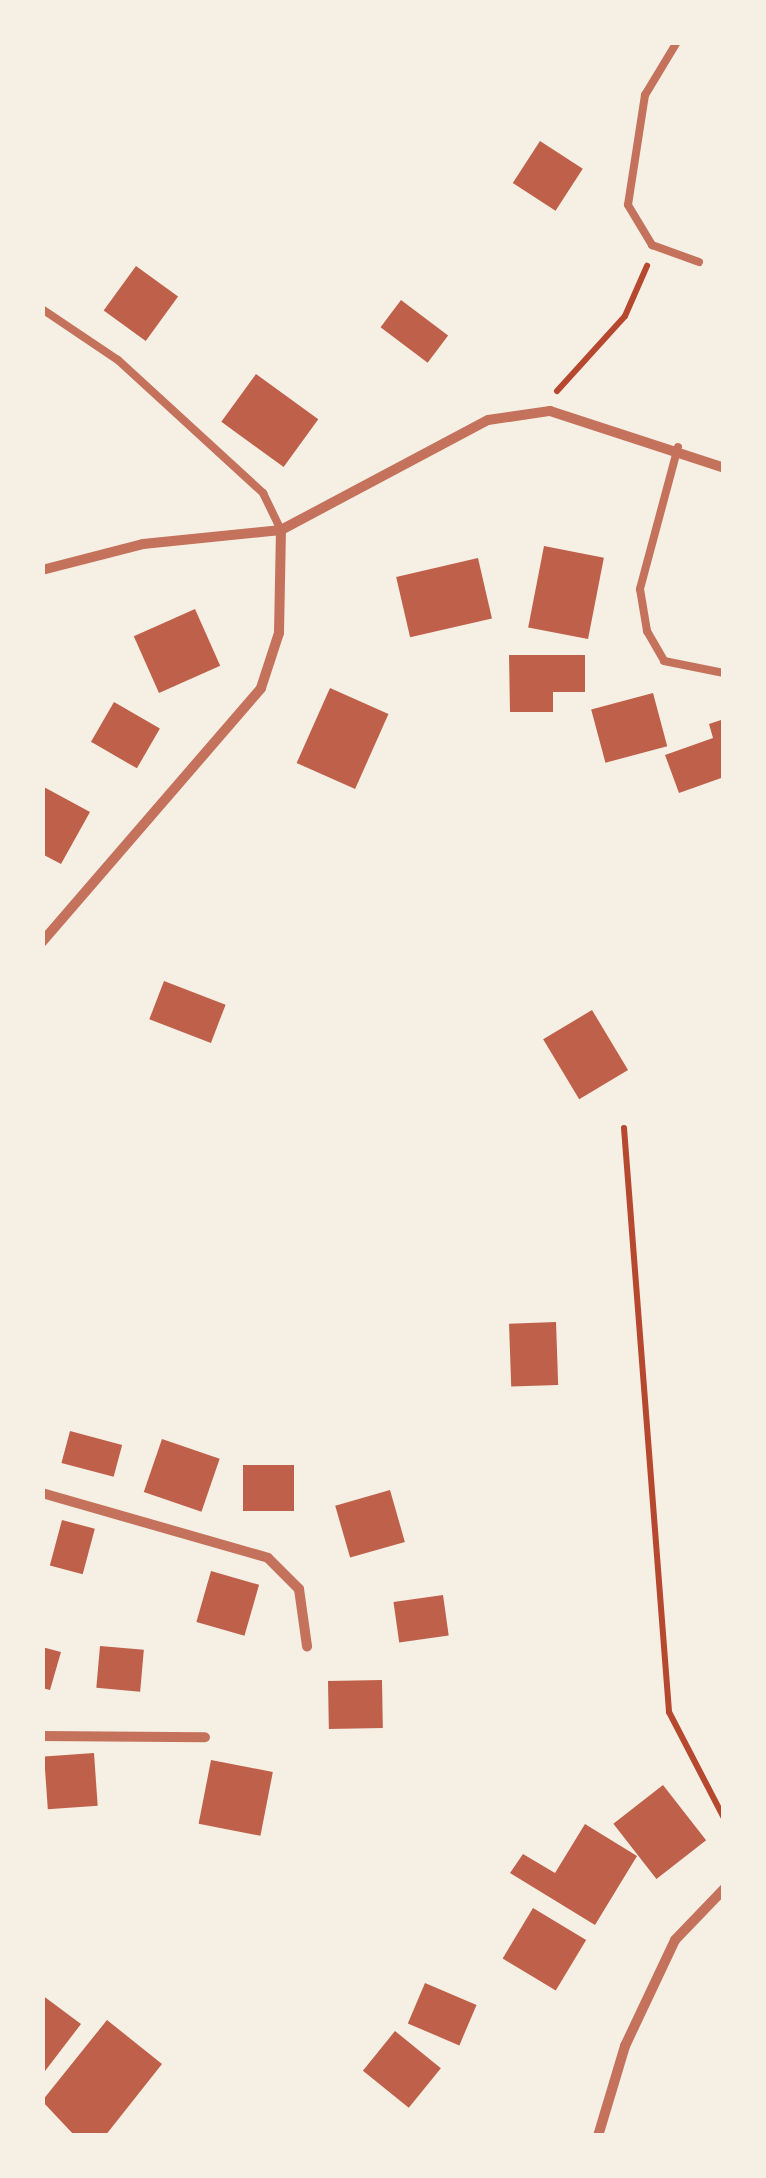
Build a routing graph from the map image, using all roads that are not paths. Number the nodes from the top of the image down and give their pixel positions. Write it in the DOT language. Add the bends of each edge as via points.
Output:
graph roads {
  1 [pos="678,42"];
  2 [pos="699,262"];
  3 [pos="42,310"];
  4 [pos="678,447"];
  5 [pos="724,468"];
  6 [pos="281,530"];
  7 [pos="42,570"];
  8 [pos="724,673"];
  9 [pos="42,942"];
  10 [pos="42,1492"];
  11 [pos="308,1646"];
  12 [pos="42,1736"];
  13 [pos="204,1737"];
  14 [pos="724,1890"];
  15 [pos="598,2136"];
  1 -- 2 [label="lane" via="645,95 630,149 628,205 652,245"];
  3 -- 6 [label="lane" via="118,360 248,480"];
  4 -- 5 [label="street"];
  4 -- 6 [label="street" via="550,411 488,420"];
  4 -- 8 [label="lane" via="640,588 646,631 664,662"];
  6 -- 7 [label="street" via="143,544"];
  6 -- 9 [label="street" via="279,634 261,688"];
  10 -- 11 [label="street" via="268,1558 299,1589"];
  12 -- 13 [label="street"];
  14 -- 15 [label="street" via="675,1940 625,2046"];
}
